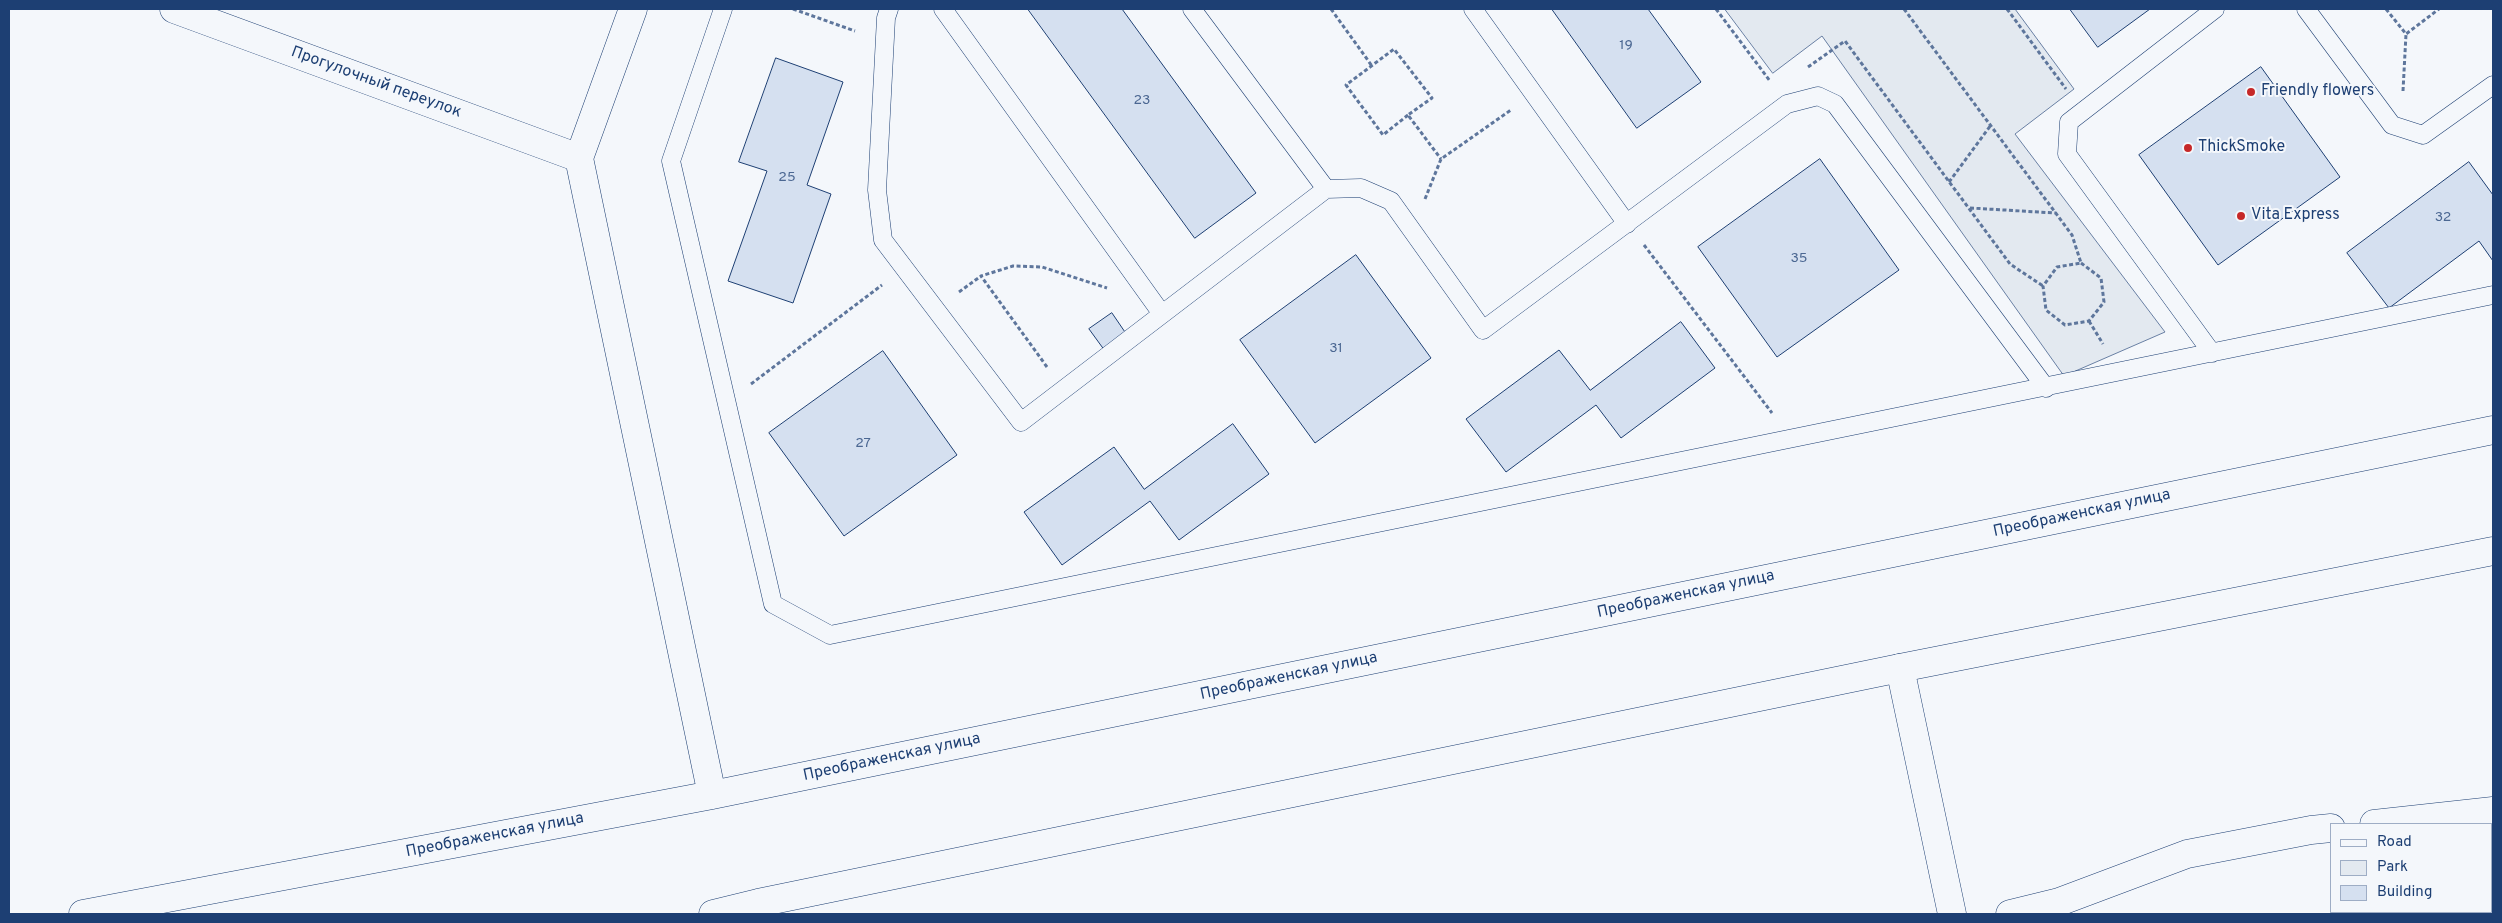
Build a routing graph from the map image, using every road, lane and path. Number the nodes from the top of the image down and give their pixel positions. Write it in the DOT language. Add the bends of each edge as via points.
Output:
graph roads {
  1 [pos="174,9"];
  2 [pos="633,9"];
  3 [pos="723,9"];
  4 [pos="793,9"];
  5 [pos="889,9"];
  6 [pos="943,9"];
  7 [pos="1192,9"];
  8 [pos="1331,9"];
  9 [pos="1473,9"];
  10 [pos="1716,9"];
  11 [pos="1904,9"];
  12 [pos="2007,9"];
  13 [pos="2216,9"];
  14 [pos="2306,9"];
  15 [pos="2386,9"];
  16 [pos="2439,9"];
  17 [pos="216,16"];
  18 [pos="2406,34"];
  19 [pos="884,41"];
  20 [pos="1372,66"];
  21 [pos="1807,68"];
  22 [pos="2493,84"];
  23 [pos="1534,93"];
  24 [pos="1787,104"];
  25 [pos="2082,112"];
  26 [pos="1408,115"];
  27 [pos="1991,126"];
  28 [pos="2401,128"];
  29 [pos="579,158"];
  30 [pos="1441,158"];
  31 [pos="1949,182"];
  32 [pos="1326,189"];
  33 [pos="1969,208"];
  34 [pos="2056,213"];
  35 [pos="1627,224"];
  36 [pos="1412,230"];
  37 [pos="2081,263"];
  38 [pos="904,268"];
  39 [pos="2043,286"];
  40 [pos="1145,290"];
  41 [pos="2493,295"];
  42 [pos="1162,314"];
  43 [pos="2212,353"];
  44 [pos="2046,388"];
  45 [pos="1064,389"];
  46 [pos="727,402"];
  47 [pos="2493,430"];
  48 [pos="1792,439"];
  49 [pos="2493,550"];
  50 [pos="1900,668"];
  51 [pos="712,795"];
  52 [pos="2493,811"];
  53 [pos="2383,823"];
  54 [pos="2330,828"];
  55 [pos="82,914"];
  56 [pos="713,914"];
  57 [pos="1952,914"];
  58 [pos="2010,914"];
  1 -- 17 [label="street, Прогулочный переулок"];
  2 -- 29 [label="street"];
  3 -- 46 [label="lane" via="671,161"];
  4 -- 19 [label="path"];
  5 -- 19 [label="lane"];
  6 -- 40 [label="lane"];
  7 -- 32 [label="lane"];
  8 -- 20 [label="path"];
  9 -- 23 [label="lane"];
  10 -- 24 [label="path"];
  11 -- 27 [label="path"];
  12 -- 25 [label="path"];
  13 -- 25 [label="lane"];
  14 -- 28 [label="lane" via="2392,125"];
  15 -- 18 [label="path"];
  16 -- 18 [label="path"];
  17 -- 29 [label="street, Прогулочный переулок"];
  18 -- 28 [label="path"];
  19 -- 38 [label="lane" via="877,190 883,240"];
  20 -- 26 [label="path" via="1394,49 1432,98"];
  20 -- 26 [label="path" via="1346,85 1383,135"];
  21 -- 31 [label="path" via="1844,41"];
  22 -- 28 [label="lane" via="2423,135"];
  23 -- 30 [label="path"];
  23 -- 35 [label="lane"];
  24 -- 35 [label="lane"];
  24 -- 44 [label="lane" via="1818,96 1835,104"];
  25 -- 43 [label="lane" via="2069,122 2067,154"];
  26 -- 30 [label="path"];
  27 -- 31 [label="path"];
  27 -- 34 [label="path"];
  29 -- 51 [label="street"];
  30 -- 36 [label="path"];
  31 -- 33 [label="path"];
  32 -- 36 [label="lane" via="1361,188 1391,201"];
  32 -- 42 [label="lane"];
  33 -- 34 [label="path"];
  33 -- 39 [label="path" via="2010,264"];
  34 -- 37 [label="path" via="2072,235"];
  35 -- 36 [label="lane" via="1482,330"];
  35 -- 48 [label="path"];
  37 -- 39 [label="path" via="2057,266"];
  37 -- 39 [label="path" via="2101,278 2104,302 2090,321 2066,325 2046,310"];
  38 -- 45 [label="lane" via="1021,422"];
  38 -- 46 [label="path"];
  40 -- 42 [label="lane"];
  40 -- 45 [label="path" via="1102,287 1042,267 1013,266 981,276"];
  41 -- 43 [label="lane"];
  42 -- 45 [label="lane"];
  43 -- 44 [label="lane"];
  44 -- 48 [label="lane"];
  46 -- 48 [label="lane" via="773,604 830,635"];
  47 -- 51 [label="street, Преображенская улица"];
  49 -- 50 [label="street"];
  50 -- 56 [label="street"];
  50 -- 57 [label="street"];
  51 -- 55 [label="street, Преображенская улица"];
  52 -- 53 [label="street"];
  54 -- 58 [label="street" via="2187,854 2059,902"];
}
